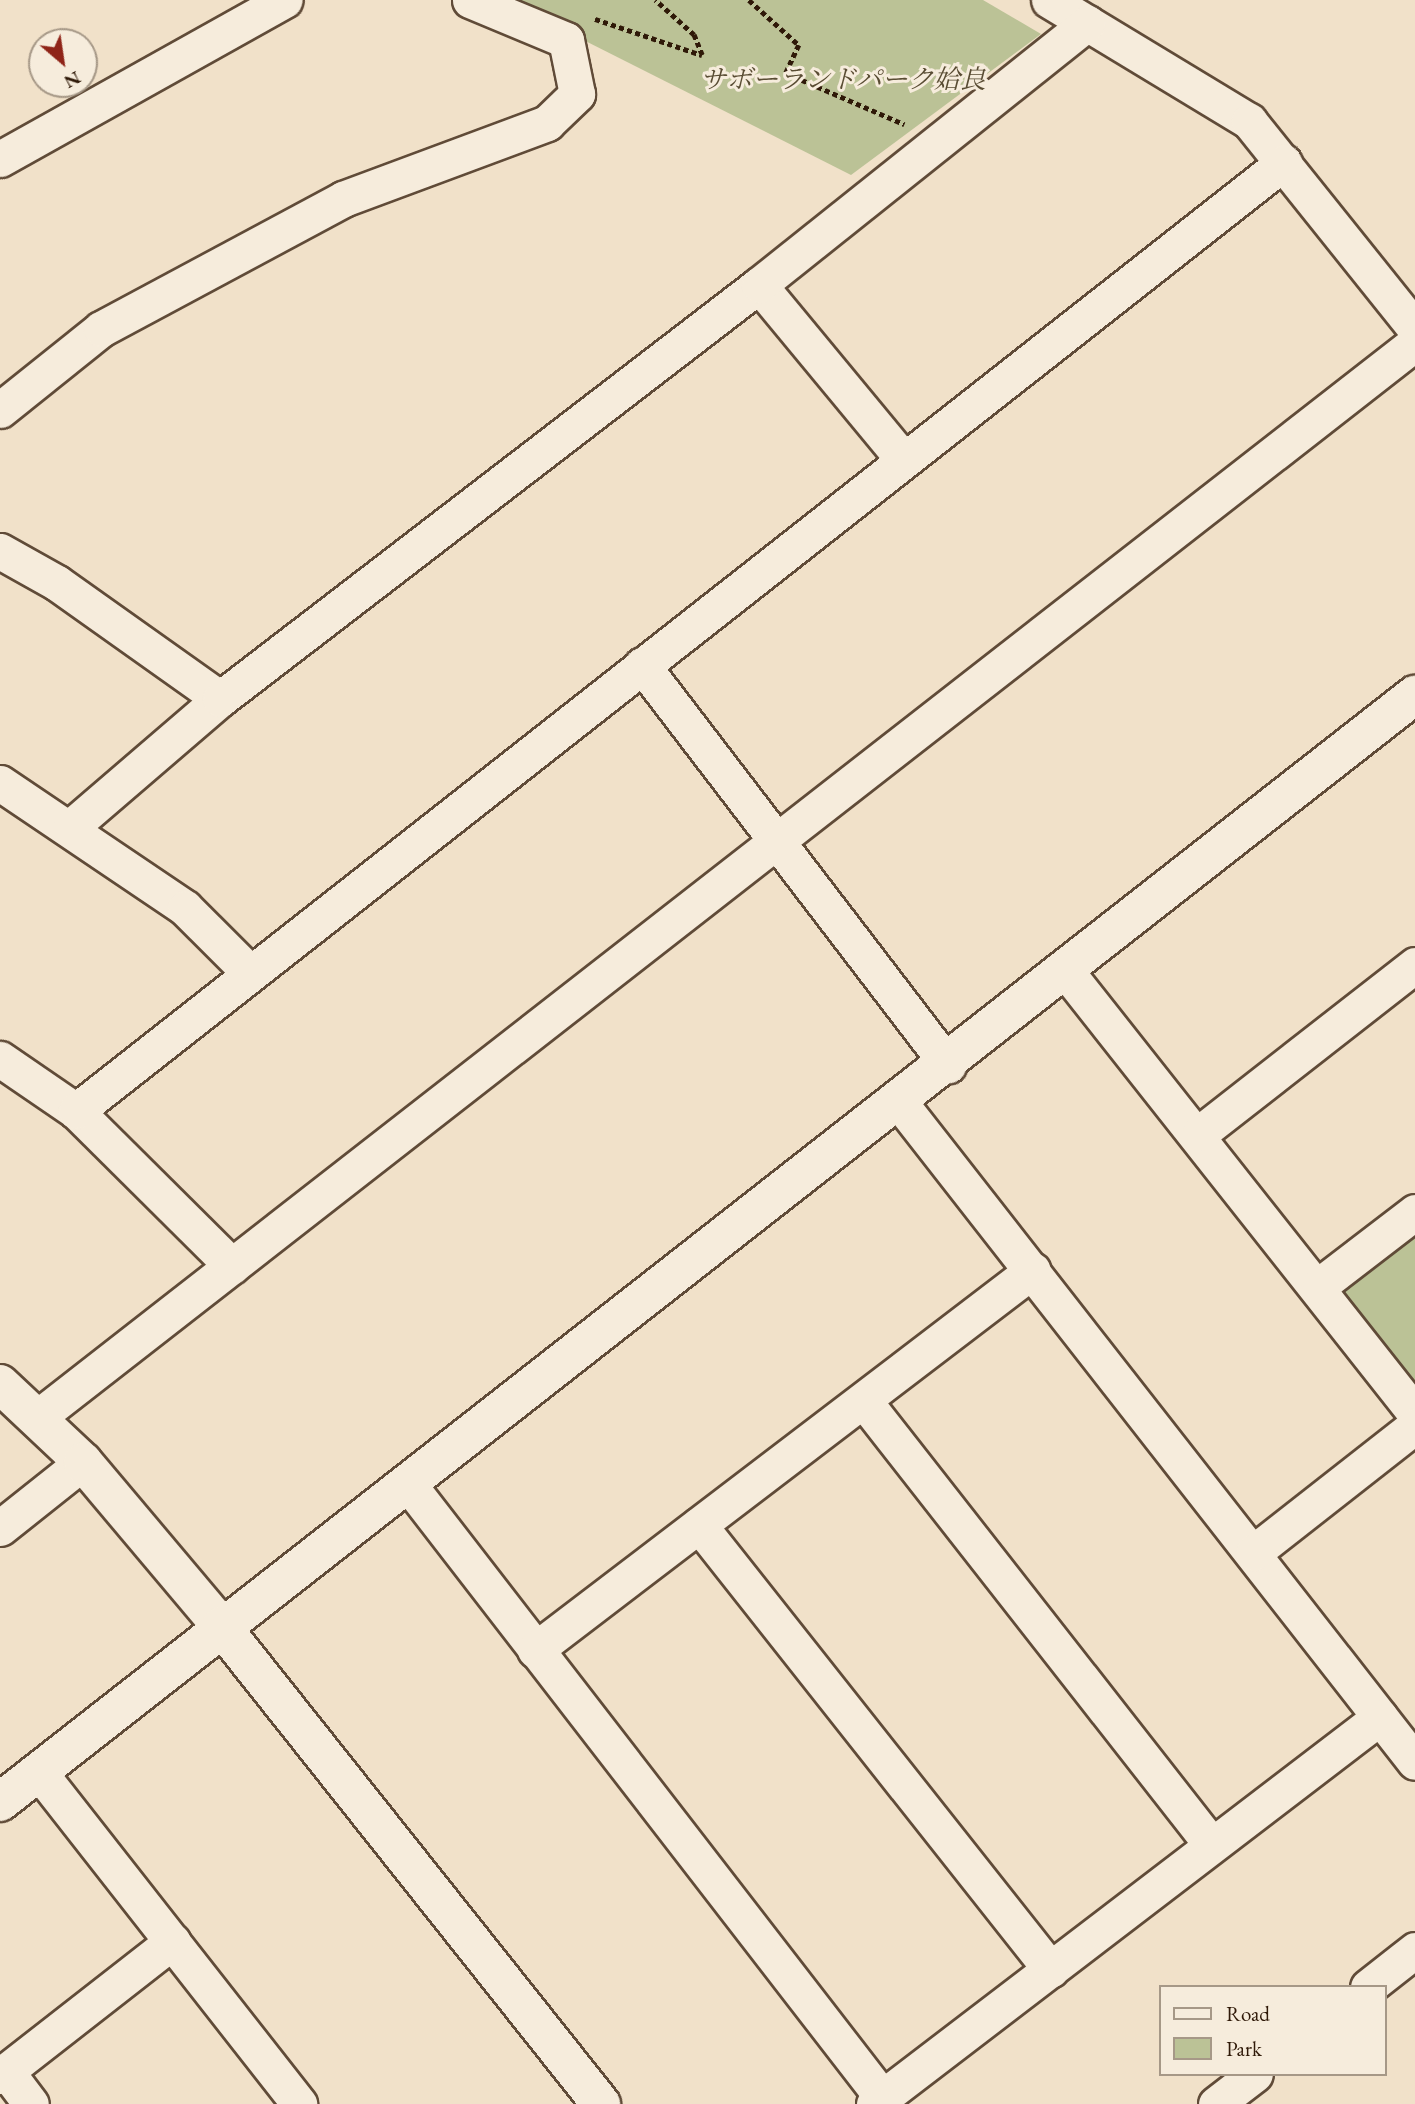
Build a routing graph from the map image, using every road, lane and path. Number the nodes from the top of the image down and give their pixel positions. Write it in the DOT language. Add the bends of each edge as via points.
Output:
graph roads {
  1 [pos="285,0"];
  2 [pos="470,0"];
  3 [pos="655,0"];
  4 [pos="749,0"];
  5 [pos="1049,0"];
  6 [pos="589,16"];
  7 [pos="1087,23"];
  8 [pos="941,140"];
  9 [pos="0,159"];
  10 [pos="1284,162"];
  11 [pos="759,285"];
  12 [pos="1415,328"];
  13 [pos="1415,343"];
  14 [pos="0,410"];
  15 [pos="903,458"];
  16 [pos="0,551"];
  17 [pos="642,665"];
  18 [pos="1415,695"];
  19 [pos="220,699"];
  20 [pos="0,783"];
  21 [pos="71,827"];
  22 [pos="779,840"];
  23 [pos="1415,965"];
  24 [pos="1065,970"];
  25 [pos="249,972"];
  26 [pos="0,1059"];
  27 [pos="948,1065"];
  28 [pos="901,1103"];
  29 [pos="76,1111"];
  30 [pos="1200,1133"];
  31 [pos="1415,1212"];
  32 [pos="232,1266"];
  33 [pos="1033,1270"];
  34 [pos="1320,1285"];
  35 [pos="0,1384"];
  36 [pos="864,1401"];
  37 [pos="1415,1413"];
  38 [pos="38,1417"];
  39 [pos="1415,1426"];
  40 [pos="83,1462"];
  41 [pos="409,1485"];
  42 [pos="699,1525"];
  43 [pos="0,1528"];
  44 [pos="1254,1553"];
  45 [pos="221,1626"];
  46 [pos="536,1650"];
  47 [pos="1380,1717"];
  48 [pos="1415,1762"];
  49 [pos="39,1772"];
  50 [pos="0,1802"];
  51 [pos="1211,1844"];
  52 [pos="173,1941"];
  53 [pos="1415,1950"];
  54 [pos="1051,1970"];
  55 [pos="1371,1985"];
  56 [pos="3,2073"];
  57 [pos="1252,2076"];
  58 [pos="878,2101"];
  59 [pos="31,2104"];
  60 [pos="299,2104"];
  61 [pos="601,2104"];
  62 [pos="1216,2104"];
  1 -- 9 [label="street"];
  2 -- 14 [label="street" via="566,40 577,94 547,122 343,199 101,329"];
  3 -- 6 [label="path" via="694,35 702,55"];
  4 -- 8 [label="path" via="799,45 786,73"];
  5 -- 7 [label="street"];
  7 -- 8 [label="street"];
  7 -- 10 [label="street" via="1249,121"];
  8 -- 11 [label="street"];
  10 -- 12 [label="street"];
  10 -- 15 [label="street"];
  11 -- 15 [label="street"];
  11 -- 19 [label="street"];
  13 -- 22 [label="street"];
  15 -- 17 [label="street"];
  16 -- 19 [label="street" via="57,583"];
  17 -- 22 [label="street"];
  17 -- 25 [label="street"];
  18 -- 24 [label="street"];
  19 -- 21 [label="street"];
  20 -- 21 [label="street"];
  21 -- 25 [label="street" via="185,908"];
  22 -- 27 [label="street"];
  22 -- 32 [label="street"];
  23 -- 30 [label="street"];
  24 -- 27 [label="street"];
  24 -- 30 [label="street"];
  25 -- 29 [label="street"];
  26 -- 29 [label="street"];
  27 -- 28 [label="street"];
  28 -- 33 [label="street"];
  28 -- 41 [label="street"];
  29 -- 32 [label="street"];
  30 -- 34 [label="street"];
  31 -- 34 [label="street"];
  32 -- 38 [label="street"];
  33 -- 36 [label="street"];
  33 -- 44 [label="street"];
  34 -- 37 [label="street"];
  35 -- 38 [label="street"];
  36 -- 42 [label="street"];
  36 -- 51 [label="street"];
  38 -- 40 [label="street"];
  39 -- 44 [label="street"];
  40 -- 43 [label="street"];
  40 -- 45 [label="street"];
  41 -- 45 [label="street"];
  41 -- 46 [label="street"];
  42 -- 46 [label="street"];
  42 -- 54 [label="street"];
  44 -- 47 [label="street"];
  45 -- 49 [label="street"];
  45 -- 61 [label="street"];
  46 -- 58 [label="street"];
  47 -- 48 [label="street"];
  47 -- 51 [label="street"];
  49 -- 50 [label="street"];
  49 -- 52 [label="street"];
  51 -- 54 [label="street"];
  52 -- 56 [label="street"];
  52 -- 60 [label="street"];
  53 -- 55 [label="street"];
  54 -- 58 [label="street"];
  56 -- 59 [label="street"];
  57 -- 62 [label="street"];
}
